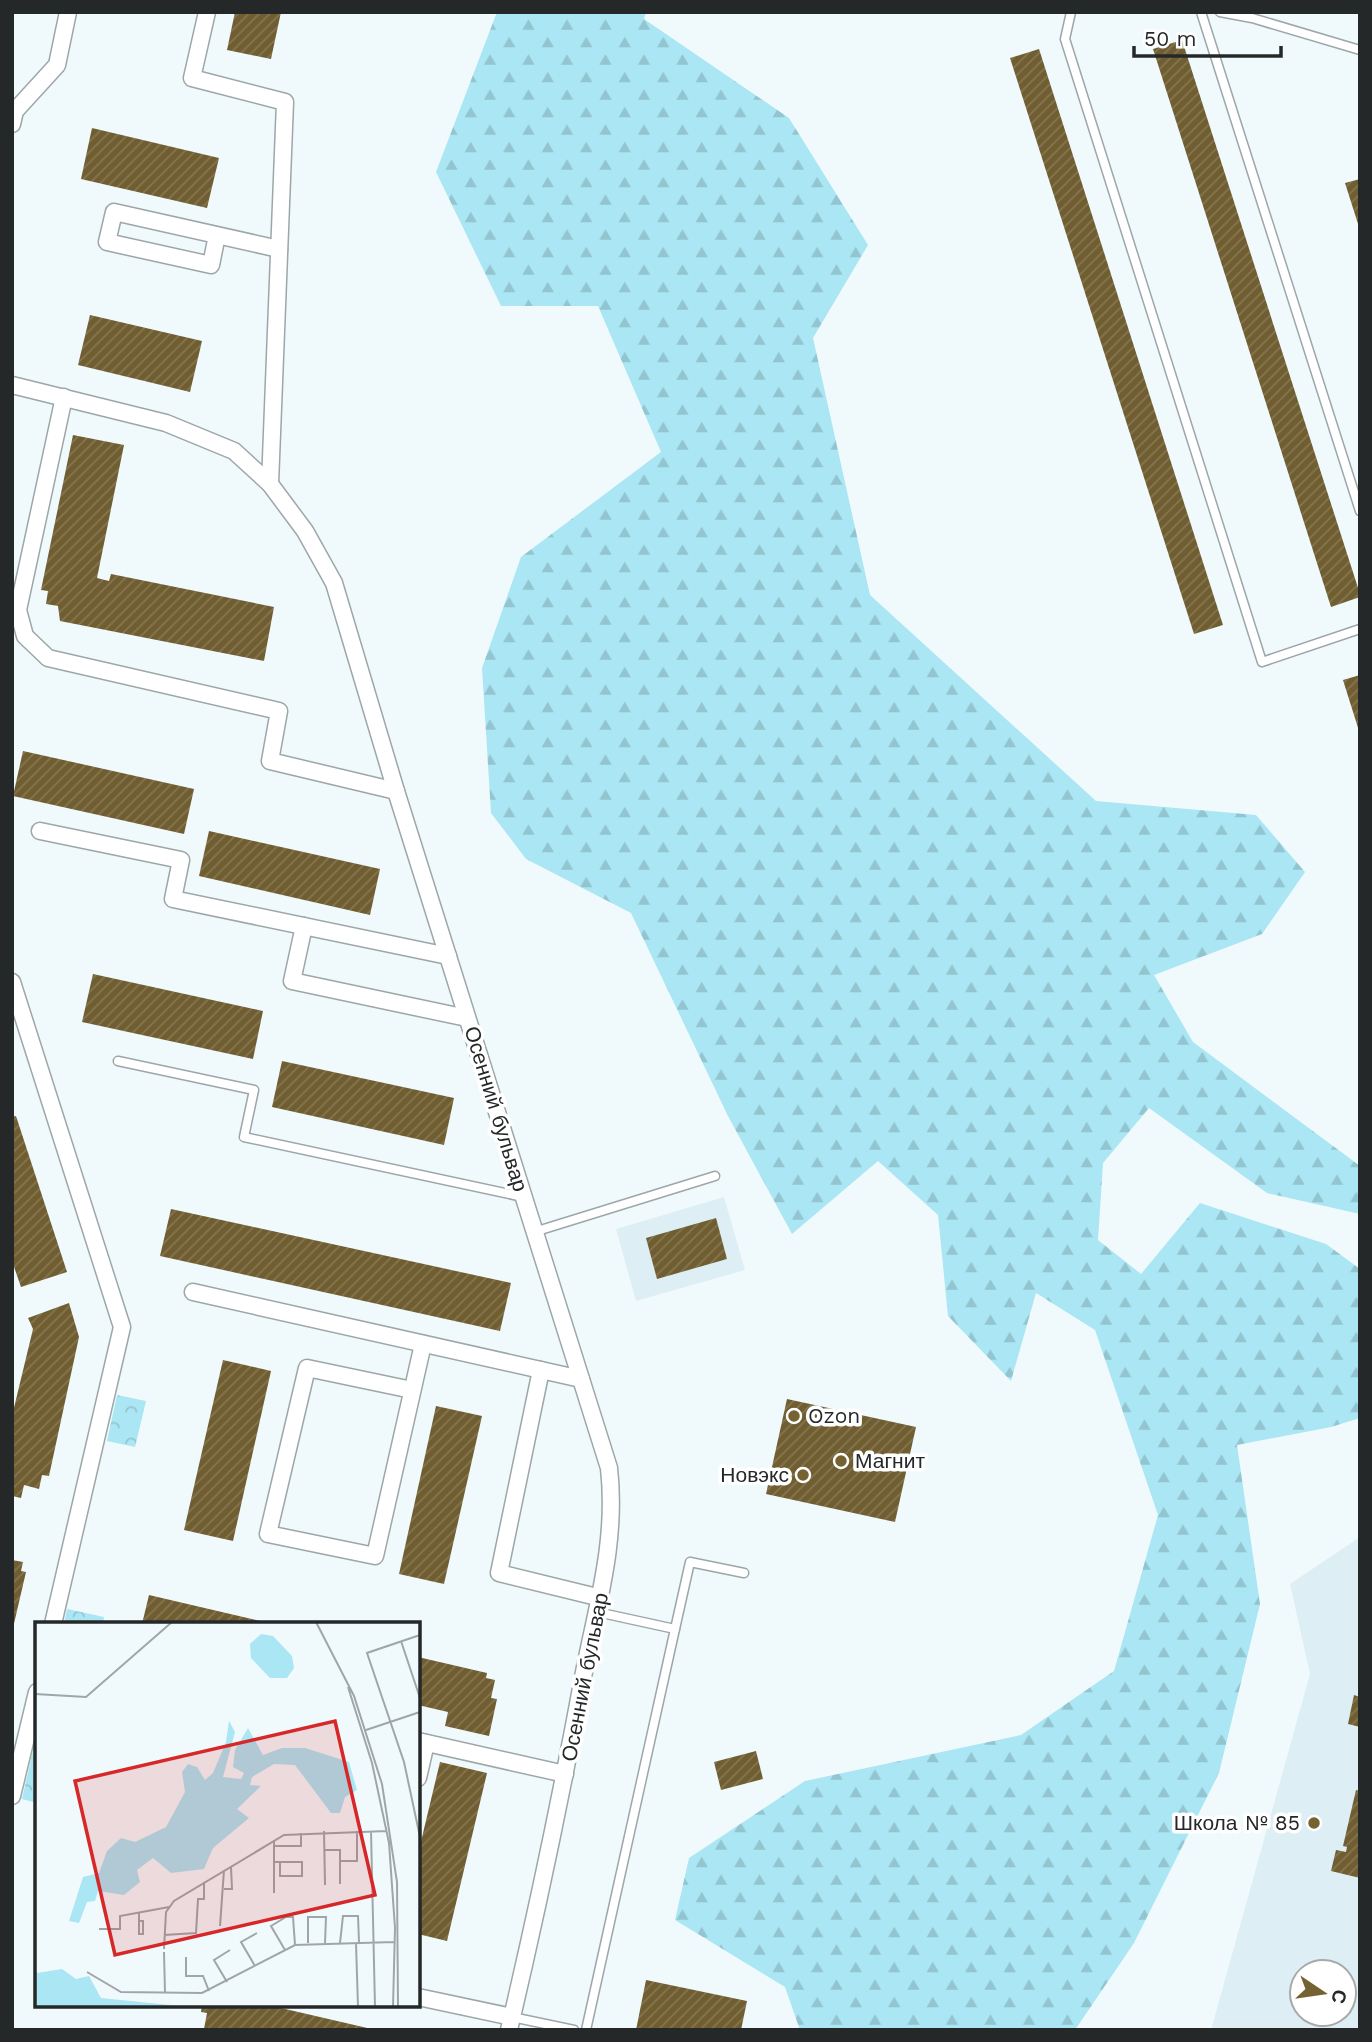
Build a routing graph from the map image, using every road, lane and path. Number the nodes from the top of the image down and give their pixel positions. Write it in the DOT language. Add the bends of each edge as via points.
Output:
graph roads {
  1 [pos="68,12"];
  2 [pos="207,12"];
  3 [pos="1071,12"];
  4 [pos="1200,12"];
  5 [pos="1220,12"];
  6 [pos="1253,15"];
  7 [pos="1360,50"];
  8 [pos="12,124"];
  9 [pos="218,235"];
  10 [pos="279,249"];
  11 [pos="12,384"];
  12 [pos="64,397"];
  13 [pos="270,484"];
  14 [pos="1360,511"];
  15 [pos="1360,629"];
  16 [pos="396,791"];
  17 [pos="40,831"];
  18 [pos="304,926"];
  19 [pos="448,956"];
  20 [pos="12,982"];
  21 [pos="467,1018"];
  22 [pos="118,1061"];
  23 [pos="715,1176"];
  24 [pos="523,1197"];
  25 [pos="534,1232"];
  26 [pos="193,1292"];
  27 [pos="423,1344"];
  28 [pos="541,1370"];
  29 [pos="582,1379"];
  30 [pos="412,1390"];
  31 [pos="744,1573"];
  32 [pos="599,1605"];
  33 [pos="53,1622"];
  34 [pos="675,1629"];
  35 [pos="35,1700"];
  36 [pos="422,1742"];
  37 [pos="420,1760"];
  38 [pos="565,1774"];
  39 [pos="12,1796"];
  40 [pos="420,1998"];
  41 [pos="511,2024"];
  42 [pos="574,2030"];
  43 [pos="586,2030"];
  1 -- 8 [label="street" via="57,65 15,111"];
  2 -- 10 [label="street" via="192,78 285,102"];
  3 -- 15 [label="lane" via="1065,39 1262,662"];
  4 -- 14 [label="lane"];
  5 -- 6 [label="lane"];
  6 -- 7 [label="lane"];
  9 -- 9 [label="street" via="114,212 107,242 211,265"];
  9 -- 10 [label="street"];
  10 -- 13 [label="street"];
  11 -- 12 [label="street, Осенний бульвар"];
  12 -- 13 [label="street, Осенний бульвар" via="166,423 234,451"];
  12 -- 16 [label="street" via="18,610 25,636 48,658 279,711 270,761"];
  13 -- 16 [label="street, Осенний бульвар" via="305,531 334,583"];
  16 -- 19 [label="street, Осенний бульвар"];
  17 -- 18 [label="street" via="181,860 173,899"];
  18 -- 19 [label="street"];
  18 -- 21 [label="street" via="292,982"];
  19 -- 21 [label="street, Осенний бульвар"];
  20 -- 33 [label="street" via="122,1326"];
  21 -- 24 [label="street, Осенний бульвар"];
  22 -- 24 [label="lane" via="254,1090 244,1137"];
  23 -- 25 [label="lane"];
  24 -- 25 [label="street, Осенний бульвар"];
  25 -- 29 [label="street, Осенний бульвар"];
  26 -- 27 [label="street"];
  27 -- 28 [label="street"];
  27 -- 30 [label="street"];
  28 -- 29 [label="street"];
  28 -- 32 [label="street" via="499,1573"];
  29 -- 32 [label="street, Осенний бульвар" via="609,1468 612,1497 612,1530"];
  30 -- 30 [label="street" via="375,1556 268,1534 307,1368"];
  31 -- 34 [label="lane" via="690,1562"];
  32 -- 34 [label="lane"];
  32 -- 38 [label="street, Осенний бульвар"];
  34 -- 43 [label="lane"];
  35 -- 39 [label="street"];
  36 -- 37 [label="street"];
  36 -- 38 [label="street"];
  38 -- 41 [label="street, Осенний бульвар"];
  40 -- 41 [label="street"];
  41 -- 42 [label="lane"];
}
